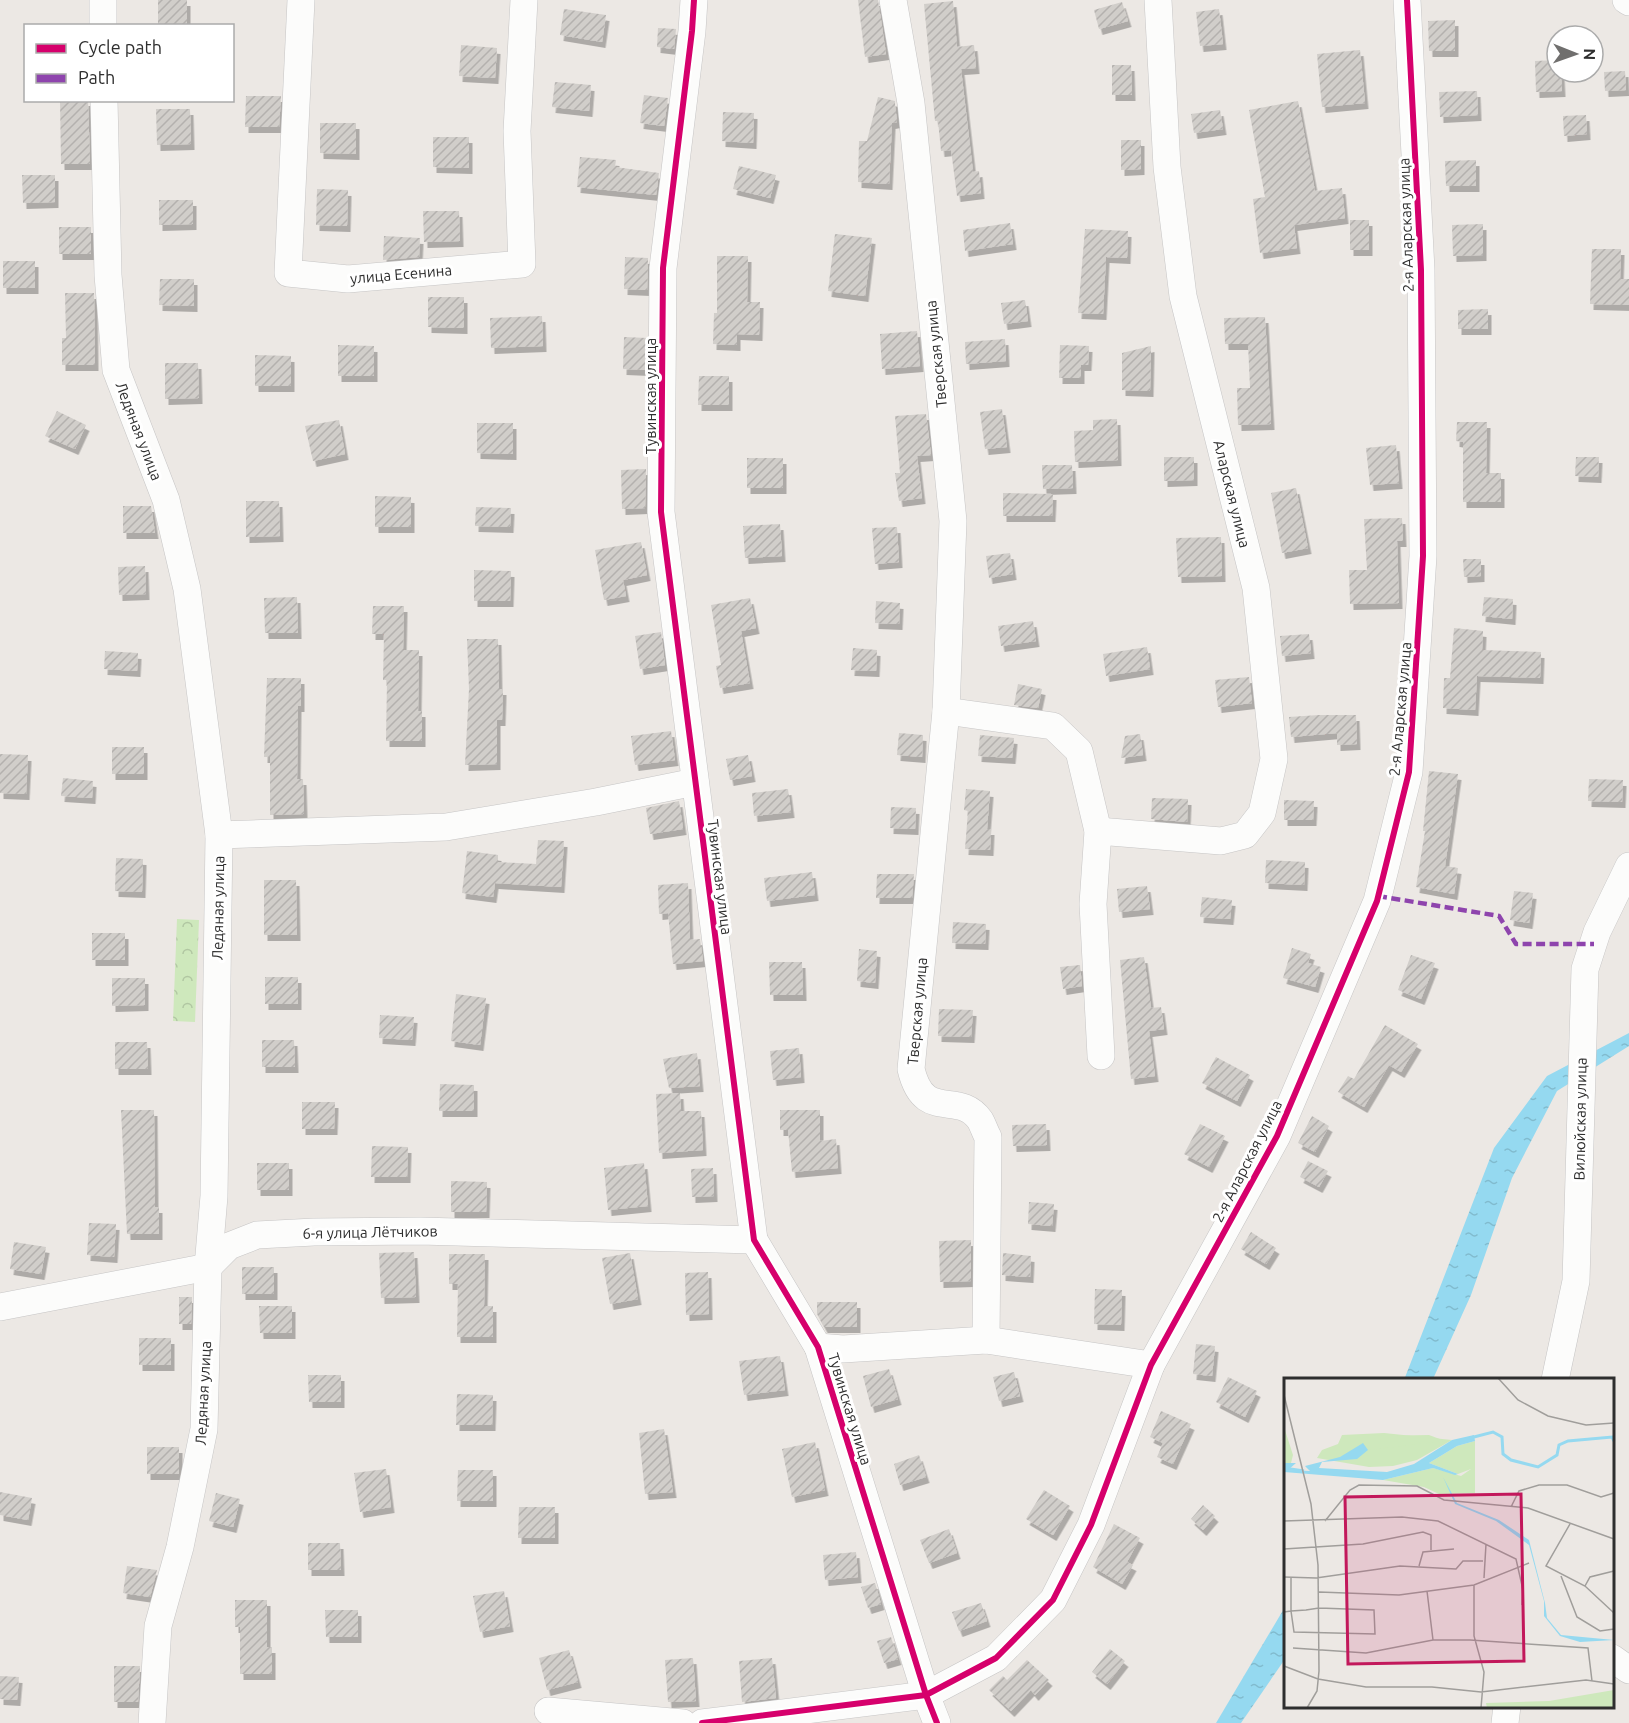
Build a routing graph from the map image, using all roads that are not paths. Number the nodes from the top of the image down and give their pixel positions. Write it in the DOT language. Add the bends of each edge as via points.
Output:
graph roads {
  1 [pos="103,0"];
  2 [pos="301,0"];
  3 [pos="524,0"];
  4 [pos="694,0"];
  5 [pos="892,0"];
  6 [pos="1158,0"];
  7 [pos="1407,0"];
  8 [pos="103,24"];
  9 [pos="104,102"];
  10 [pos="946,711"];
  11 [pos="695,782"];
  12 [pos="1098,831"];
  13 [pos="219,836"];
  14 [pos="1629,866"];
  15 [pos="1101,1056"];
  16 [pos="754,1240"];
  17 [pos="208,1267"];
  18 [pos="0,1307"];
  19 [pos="986,1340"];
  20 [pos="818,1347"];
  21 [pos="1151,1365"];
  22 [pos="1555,1378"];
  23 [pos="1614,1659"];
  24 [pos="1629,1670"];
  25 [pos="926,1695"];
  26 [pos="1507,1708"];
  27 [pos="548,1711"];
  28 [pos="152,1723"];
  29 [pos="683,1723"];
  30 [pos="702,1723"];
  31 [pos="937,1723"];
  32 [pos="1505,1723"];
  1 -- 8 [label="street"];
  2 -- 3 [label="street, улица Есенина" via="288,273 348,279 522,264 517,131"];
  4 -- 11 [label="street, Тувинская улица" via="663,268 662,512"];
  5 -- 10 [label="street, Тверская улица" via="911,103 953,521"];
  6 -- 12 [label="street, Аларская улица" via="1167,167 1183,296 1256,588 1274,759 1262,813 1245,835 1221,841"];
  7 -- 21 [label="street, 2-я Аларская улица" via="1421,270 1423,556 1409,772 1377,901 1281,1126"];
  9 -- 13 [label="street, Ледяная улица" via="108,275 116,369 166,500 187,589"];
  10 -- 12 [label="street" via="1053,726 1079,751"];
  10 -- 19 [label="street, Тверская улица" via="911,1069 915,1088 930,1101 963,1107 979,1119 988,1137"];
  11 -- 13 [label="street" via="446,827"];
  11 -- 16 [label="street, Тувинская улица"];
  12 -- 15 [label="street" via="1093,904"];
  13 -- 17 [label="street, Ледяная улица" via="214,1196"];
  14 -- 22 [label="street, Вилюйская улица" via="1597,932 1585,969 1576,1281"];
  16 -- 17 [label="street, 6-я улица Лётчиков" via="314,1232 256,1235 229,1246"];
  16 -- 20 [label="street, Тувинская улица"];
  17 -- 18 [label="street"];
  17 -- 28 [label="street, Ледяная улица" via="204,1429 180,1547 158,1626"];
  19 -- 20 [label="street" via="843,1349"];
  19 -- 21 [label="street"];
  20 -- 25 [label="street, Тувинская улица"];
  21 -- 25 [label="street, 2-я Аларская улица" via="1090,1525 1053,1600 996,1658"];
  23 -- 24 [label="street"];
  25 -- 30 [label="street"];
  25 -- 31 [label="street, Тувинская улица"];
  26 -- 32 [label="street"];
  27 -- 29 [label="street"];
}
